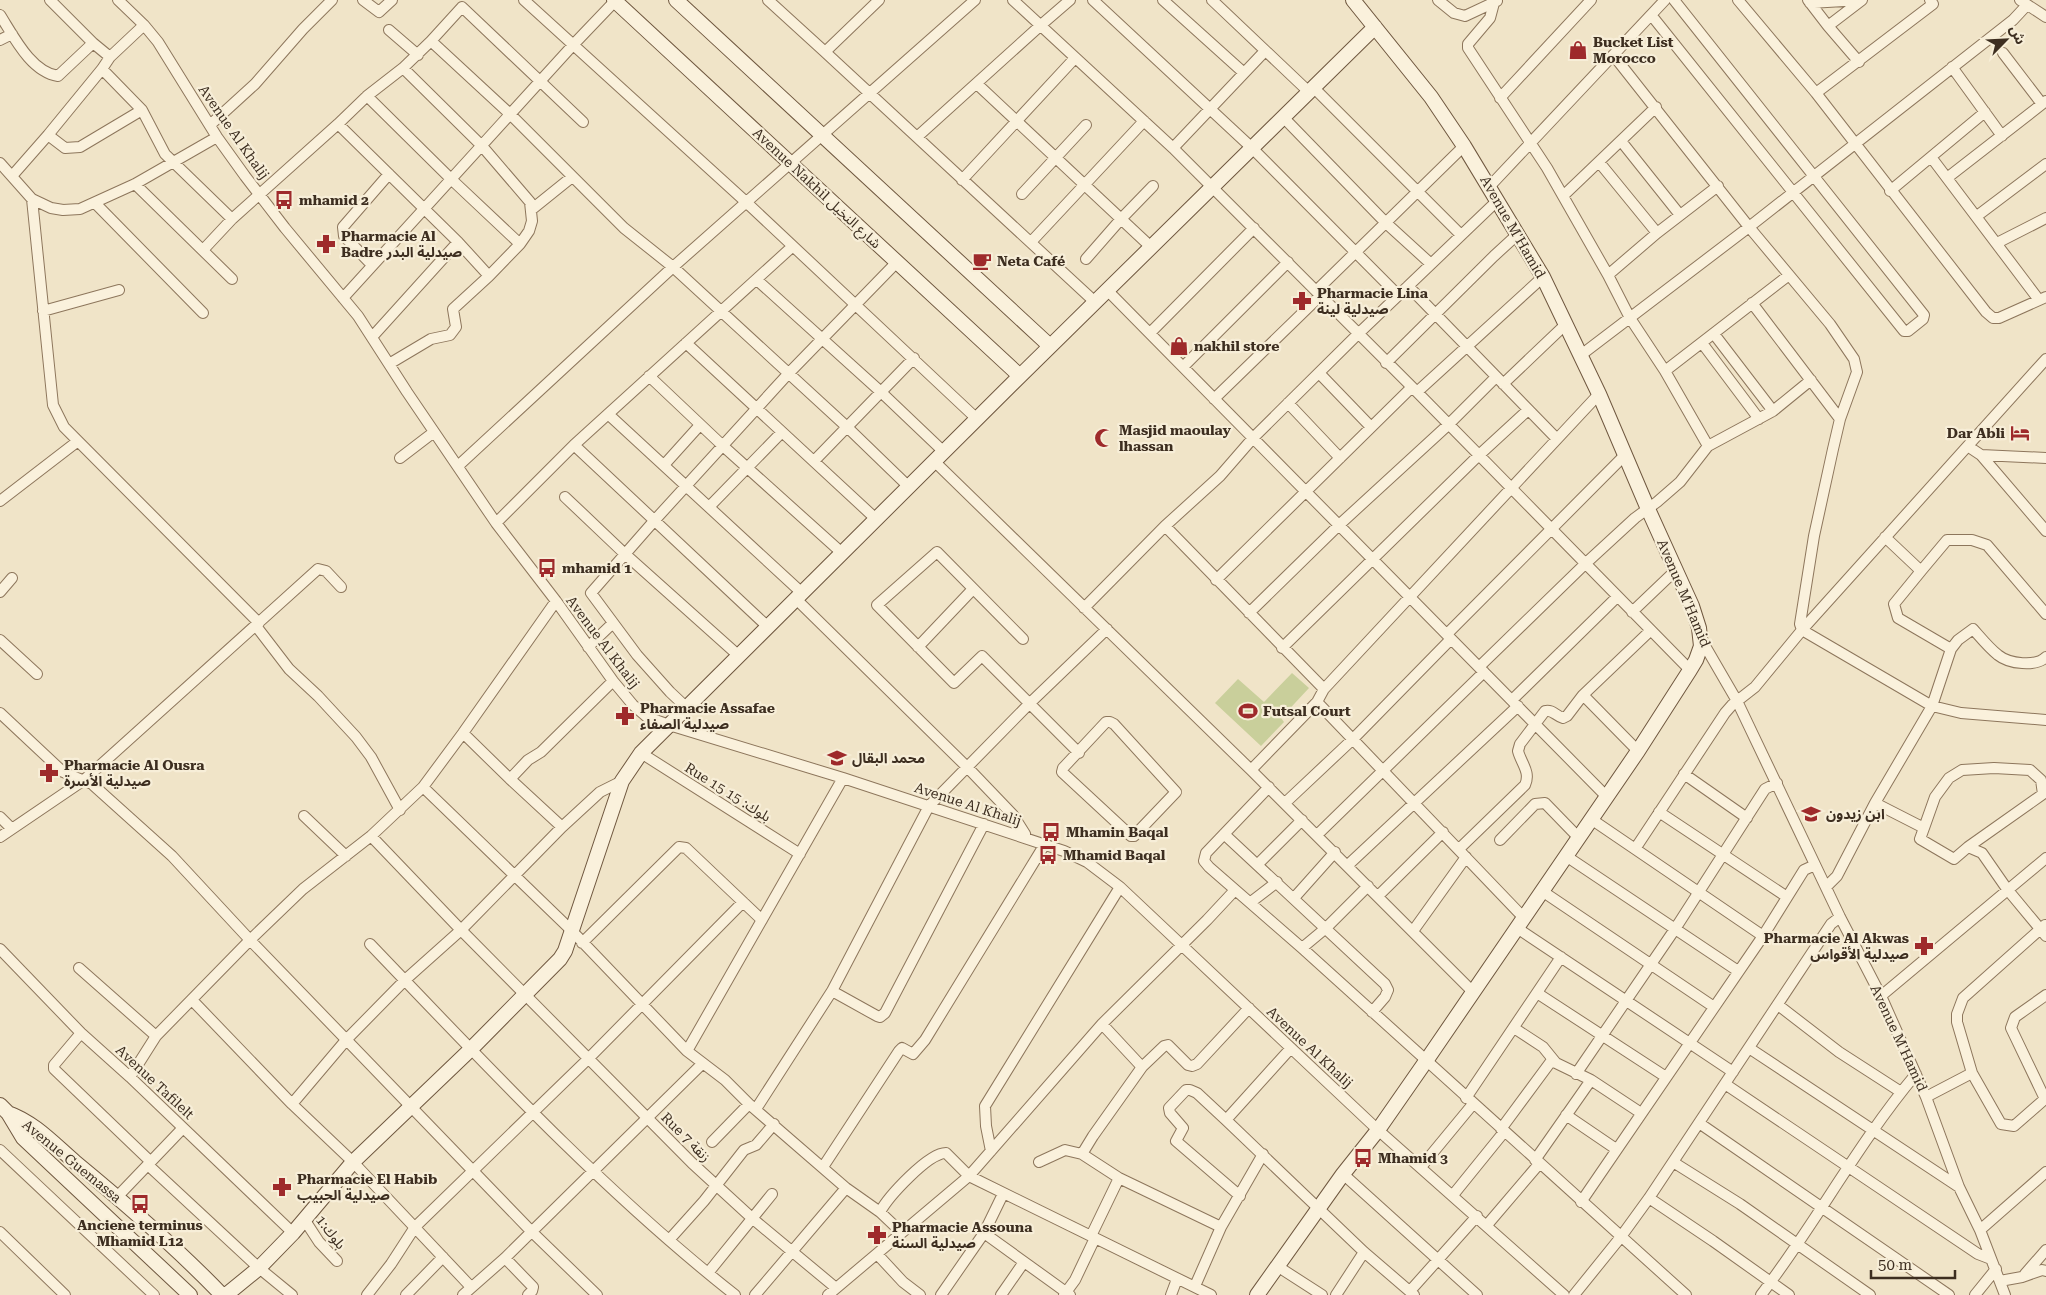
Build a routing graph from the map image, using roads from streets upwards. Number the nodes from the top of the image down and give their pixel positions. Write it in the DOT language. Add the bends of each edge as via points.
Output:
graph roads {
  1 [pos="50,0"];
  2 [pos="118,0"];
  3 [pos="332,0"];
  4 [pos="363,0"];
  5 [pos="392,0"];
  6 [pos="524,0"];
  7 [pos="615,0"];
  8 [pos="676,0"];
  9 [pos="768,0"];
  10 [pos="974,0"];
  11 [pos="1013,0"];
  12 [pos="1070,0"];
  13 [pos="1093,0"];
  14 [pos="1163,0"];
  15 [pos="1212,0"];
  16 [pos="1353,0"];
  17 [pos="1438,0"];
  18 [pos="1591,0"];
  19 [pos="1665,0"];
  20 [pos="1674,0"];
  21 [pos="1738,0"];
  22 [pos="1862,0"];
  23 [pos="1496,1"];
  24 [pos="1809,1"];
  25 [pos="1934,1"];
  26 [pos="872,2"];
  27 [pos="2024,2"];
  28 [pos="465,3"];
  29 [pos="0,15"];
  30 [pos="1652,16"];
  31 [pos="2046,17"];
  32 [pos="144,25"];
  33 [pos="1041,25"];
  34 [pos="1828,26"];
  35 [pos="1375,27"];
  36 [pos="389,30"];
  37 [pos="12,34"];
  38 [pos="0,40"];
  39 [pos="431,41"];
  40 [pos="93,43"];
  41 [pos="573,45"];
  42 [pos="1265,51"];
  43 [pos="825,52"];
  44 [pos="2004,53"];
  45 [pos="418,55"];
  46 [pos="1614,56"];
  47 [pos="110,57"];
  48 [pos="1075,58"];
  49 [pos="1859,62"];
  50 [pos="403,68"];
  51 [pos="1952,68"];
  52 [pos="102,69"];
  53 [pos="1244,73"];
  54 [pos="541,80"];
  55 [pos="977,84"];
  56 [pos="1311,90"];
  57 [pos="869,93"];
  58 [pos="1816,93"];
  59 [pos="368,96"];
  60 [pos="1500,98"];
  61 [pos="2044,102"];
  62 [pos="1209,108"];
  63 [pos="1656,108"];
  64 [pos="142,110"];
  65 [pos="1985,112"];
  66 [pos="510,114"];
  67 [pos="1283,117"];
  68 [pos="1015,121"];
  69 [pos="1144,121"];
  70 [pos="583,122"];
  71 [pos="338,124"];
  72 [pos="210,125"];
  73 [pos="1086,125"];
  74 [pos="822,135"];
  75 [pos="48,136"];
  76 [pos="2002,136"];
  77 [pos="217,137"];
  78 [pos="917,138"];
  79 [pos="1621,140"];
  80 [pos="1530,143"];
  81 [pos="1854,145"];
  82 [pos="482,146"];
  83 [pos="1464,146"];
  84 [pos="1173,148"];
  85 [pos="1252,148"];
  86 [pos="1931,157"];
  87 [pos="1055,158"];
  88 [pos="1600,162"];
  89 [pos="0,163"];
  90 [pos="174,163"];
  91 [pos="790,164"];
  92 [pos="2046,164"];
  93 [pos="389,174"];
  94 [pos="12,176"];
  95 [pos="572,177"];
  96 [pos="1814,177"];
  97 [pos="1947,178"];
  98 [pos="451,179"];
  99 [pos="962,180"];
  100 [pos="135,184"];
  101 [pos="1084,186"];
  102 [pos="1153,186"];
  103 [pos="1490,186"];
  104 [pos="1718,186"];
  105 [pos="1213,187"];
  106 [pos="1890,191"];
  107 [pos="1416,192"];
  108 [pos="260,194"];
  109 [pos="1022,194"];
  110 [pos="1792,194"];
  111 [pos="1563,196"];
  112 [pos="32,199"];
  113 [pos="1498,200"];
  114 [pos="746,202"];
  115 [pos="95,204"];
  116 [pos="423,209"];
  117 [pos="531,210"];
  118 [pos="1680,215"];
  119 [pos="1977,216"];
  120 [pos="2046,218"];
  121 [pos="232,219"];
  122 [pos="1121,219"];
  123 [pos="1386,223"];
  124 [pos="1749,227"];
  125 [pos="1254,228"];
  126 [pos="1657,233"];
  127 [pos="1518,234"];
  128 [pos="1461,235"];
  129 [pos="458,242"];
  130 [pos="1031,242"];
  131 [pos="1998,243"];
  132 [pos="520,244"];
  133 [pos="793,246"];
  134 [pos="1151,247"];
  135 [pos="203,250"];
  136 [pos="1355,253"];
  137 [pos="1086,259"];
  138 [pos="897,262"];
  139 [pos="1288,262"];
  140 [pos="1430,264"];
  141 [pos="372,265"];
  142 [pos="673,267"];
  143 [pos="1608,275"];
  144 [pos="1789,275"];
  145 [pos="489,276"];
  146 [pos="1543,278"];
  147 [pos="232,279"];
  148 [pos="757,280"];
  149 [pos="1408,286"];
  150 [pos="119,290"];
  151 [pos="1107,290"];
  152 [pos="1319,292"];
  153 [pos="1398,295"];
  154 [pos="343,298"];
  155 [pos="2043,299"];
  156 [pos="1095,302"];
  157 [pos="1752,303"];
  158 [pos="854,304"];
  159 [pos="43,311"];
  160 [pos="720,312"];
  161 [pos="203,313"];
  162 [pos="1434,315"];
  163 [pos="1630,318"];
  164 [pos="1566,324"];
  165 [pos="1150,334"];
  166 [pos="1358,334"];
  167 [pos="1714,334"];
  168 [pos="372,336"];
  169 [pos="821,338"];
  170 [pos="686,343"];
  171 [pos="1702,343"];
  172 [pos="1050,346"];
  173 [pos="1467,348"];
  174 [pos="1581,355"];
  175 [pos="914,358"];
  176 [pos="2046,359"];
  177 [pos="1386,363"];
  178 [pos="388,364"];
  179 [pos="1183,367"];
  180 [pos="1665,371"];
  181 [pos="1319,373"];
  182 [pos="788,374"];
  183 [pos="649,376"];
  184 [pos="1020,376"];
  185 [pos="1496,377"];
  186 [pos="1811,380"];
  187 [pos="1504,384"];
  188 [pos="1414,390"];
  189 [pos="881,392"];
  190 [pos="1599,394"];
  191 [pos="1214,399"];
  192 [pos="1288,403"];
  193 [pos="757,409"];
  194 [pos="1528,410"];
  195 [pos="1773,411"];
  196 [pos="608,414"];
  197 [pos="977,419"];
  198 [pos="1758,419"];
  199 [pos="1840,420"];
  200 [pos="700,425"];
  201 [pos="1448,425"];
  202 [pos="847,427"];
  203 [pos="1371,427"];
  204 [pos="434,432"];
  205 [pos="782,432"];
  206 [pos="1253,438"];
  207 [pos="1557,439"];
  208 [pos="78,441"];
  209 [pos="574,445"];
  210 [pos="723,446"];
  211 [pos="1708,446"];
  212 [pos="1969,447"];
  213 [pos="1625,455"];
  214 [pos="1981,455"];
  215 [pos="1478,456"];
  216 [pos="939,457"];
  217 [pos="400,458"];
  218 [pos="1340,458"];
  219 [pos="2046,458"];
  220 [pos="814,461"];
  221 [pos="664,465"];
  222 [pos="458,466"];
  223 [pos="747,468"];
  224 [pos="686,486"];
  225 [pos="909,487"];
  226 [pos="1511,489"];
  227 [pos="1306,492"];
  228 [pos="565,496"];
  229 [pos="0,502"];
  230 [pos="709,507"];
  231 [pos="1648,509"];
  232 [pos="876,519"];
  233 [pos="654,521"];
  234 [pos="496,523"];
  235 [pos="1339,525"];
  236 [pos="1165,526"];
  237 [pos="1551,529"];
  238 [pos="2046,531"];
  239 [pos="1885,537"];
  240 [pos="842,553"];
  241 [pos="625,554"];
  242 [pos="1373,559"];
  243 [pos="1585,564"];
  244 [pos="1676,570"];
  245 [pos="1921,570"];
  246 [pos="12,578"];
  247 [pos="1216,580"];
  248 [pos="341,587"];
  249 [pos="973,589"];
  250 [pos="0,592"];
  251 [pos="799,596"];
  252 [pos="1410,596"];
  253 [pos="1617,597"];
  254 [pos="556,601"];
  255 [pos="1084,608"];
  256 [pos="1632,612"];
  257 [pos="1248,613"];
  258 [pos="2046,614"];
  259 [pos="613,623"];
  260 [pos="257,625"];
  261 [pos="768,627"];
  262 [pos="1107,628"];
  263 [pos="1802,630"];
  264 [pos="1650,631"];
  265 [pos="1449,636"];
  266 [pos="1023,639"];
  267 [pos="1700,639"];
  268 [pos="0,640"];
  269 [pos="918,646"];
  270 [pos="588,647"];
  271 [pos="1282,648"];
  272 [pos="1951,649"];
  273 [pos="739,656"];
  274 [pos="2046,657"];
  275 [pos="1482,669"];
  276 [pos="1690,670"];
  277 [pos="37,674"];
  278 [pos="613,681"];
  279 [pos="1324,689"];
  280 [pos="1583,695"];
  281 [pos="1737,701"];
  282 [pos="1317,702"];
  283 [pos="1030,703"];
  284 [pos="1515,703"];
  285 [pos="1932,706"];
  286 [pos="687,708"];
  287 [pos="0,713"];
  288 [pos="2046,720"];
  289 [pos="1535,723"];
  290 [pos="669,725"];
  291 [pos="463,733"];
  292 [pos="1353,740"];
  293 [pos="1638,751"];
  294 [pos="1079,752"];
  295 [pos="641,753"];
  296 [pos="968,768"];
  297 [pos="1251,770"];
  298 [pos="1383,771"];
  299 [pos="1684,774"];
  300 [pos="843,778"];
  301 [pos="510,779"];
  302 [pos="84,780"];
  303 [pos="622,781"];
  304 [pos="1778,783"];
  305 [pos="422,787"];
  306 [pos="1269,787"];
  307 [pos="1606,797"];
  308 [pos="1414,802"];
  309 [pos="1285,803"];
  310 [pos="1875,803"];
  311 [pos="929,806"];
  312 [pos="400,810"];
  313 [pos="1659,812"];
  314 [pos="304,816"];
  315 [pos="0,817"];
  316 [pos="1747,818"];
  317 [pos="1591,819"];
  318 [pos="1302,820"];
  319 [pos="984,824"];
  320 [pos="562,827"];
  321 [pos="11,828"];
  322 [pos="1924,828"];
  323 [pos="1443,832"];
  324 [pos="1224,834"];
  325 [pos="1317,835"];
  326 [pos="370,836"];
  327 [pos="0,837"];
  328 [pos="1023,837"];
  329 [pos="1578,837"];
  330 [pos="1500,840"];
  331 [pos="1045,844"];
  332 [pos="1968,847"];
  333 [pos="1635,849"];
  334 [pos="1335,852"];
  335 [pos="1463,853"];
  336 [pos="800,854"];
  337 [pos="1723,854"];
  338 [pos="346,856"];
  339 [pos="1566,856"];
  340 [pos="2046,858"];
  341 [pos="1258,864"];
  342 [pos="1815,864"];
  343 [pos="1348,866"];
  344 [pos="516,876"];
  345 [pos="1277,882"];
  346 [pos="1368,886"];
  347 [pos="1120,887"];
  348 [pos="1826,887"];
  349 [pos="2007,889"];
  350 [pos="1235,890"];
  351 [pos="1542,891"];
  352 [pos="1698,893"];
  353 [pos="1378,896"];
  354 [pos="1787,897"];
  355 [pos="1294,898"];
  356 [pos="743,902"];
  357 [pos="1250,902"];
  358 [pos="1840,917"];
  359 [pos="762,920"];
  360 [pos="1521,923"];
  361 [pos="1326,928"];
  362 [pos="1675,929"];
  363 [pos="461,930"];
  364 [pos="571,930"];
  365 [pos="2044,930"];
  366 [pos="1413,931"];
  367 [pos="1763,936"];
  368 [pos="250,940"];
  369 [pos="582,943"];
  370 [pos="370,944"];
  371 [pos="1183,944"];
  372 [pos="1302,948"];
  373 [pos="0,950"];
  374 [pos="1561,957"];
  375 [pos="1650,964"];
  376 [pos="79,968"];
  377 [pos="1738,971"];
  378 [pos="405,980"];
  379 [pos="832,991"];
  380 [pos="1474,992"];
  381 [pos="1537,993"];
  382 [pos="525,995"];
  383 [pos="2046,995"];
  384 [pos="1881,996"];
  385 [pos="1625,999"];
  386 [pos="192,1000"];
  387 [pos="642,1004"];
  388 [pos="1778,1005"];
  389 [pos="1714,1007"];
  390 [pos="1249,1008"];
  391 [pos="1372,1012"];
  392 [pos="1102,1024"];
  393 [pos="1514,1028"];
  394 [pos="81,1032"];
  395 [pos="1601,1035"];
  396 [pos="156,1036"];
  397 [pos="347,1039"];
  398 [pos="1690,1043"];
  399 [pos="1290,1048"];
  400 [pos="1749,1048"];
  401 [pos="470,1050"];
  402 [pos="687,1051"];
  403 [pos="588,1059"];
  404 [pos="1552,1060"];
  405 [pos="1426,1061"];
  406 [pos="702,1064"];
  407 [pos="1142,1067"];
  408 [pos="1733,1072"];
  409 [pos="1972,1073"];
  410 [pos="1576,1074"];
  411 [pos="1916,1074"];
  412 [pos="130,1077"];
  413 [pos="1666,1077"];
  414 [pos="1590,1080"];
  415 [pos="1725,1084"];
  416 [pos="1901,1092"];
  417 [pos="1926,1097"];
  418 [pos="2045,1099"];
  419 [pos="1470,1101"];
  420 [pos="292,1104"];
  421 [pos="411,1105"];
  422 [pos="753,1106"];
  423 [pos="4,1109"];
  424 [pos="533,1113"];
  425 [pos="1641,1113"];
  426 [pos="1566,1115"];
  427 [pos="648,1118"];
  428 [pos="1226,1120"];
  429 [pos="1699,1123"];
  430 [pos="774,1124"];
  431 [pos="183,1128"];
  432 [pos="1874,1129"];
  433 [pos="1378,1130"];
  434 [pos="1502,1130"];
  435 [pos="712,1142"];
  436 [pos="1616,1149"];
  437 [pos="0,1150"];
  438 [pos="991,1151"];
  439 [pos="1082,1154"];
  440 [pos="1263,1154"];
  441 [pos="353,1162"];
  442 [pos="1039,1162"];
  443 [pos="1537,1162"];
  444 [pos="1673,1162"];
  445 [pos="150,1163"];
  446 [pos="823,1167"];
  447 [pos="1421,1167"];
  448 [pos="1848,1168"];
  449 [pos="472,1170"];
  450 [pos="593,1171"];
  451 [pos="2046,1172"];
  452 [pos="1342,1174"];
  453 [pos="969,1176"];
  454 [pos="1119,1178"];
  455 [pos="716,1186"];
  456 [pos="1959,1187"];
  457 [pos="846,1188"];
  458 [pos="772,1194"];
  459 [pos="1003,1194"];
  460 [pos="1453,1195"];
  461 [pos="1240,1196"];
  462 [pos="117,1197"];
  463 [pos="1649,1198"];
  464 [pos="1581,1202"];
  465 [pos="1318,1208"];
  466 [pos="1822,1208"];
  467 [pos="880,1212"];
  468 [pos="1477,1216"];
  469 [pos="304,1219"];
  470 [pos="753,1219"];
  471 [pos="1487,1225"];
  472 [pos="1221,1227"];
  473 [pos="415,1228"];
  474 [pos="1980,1230"];
  475 [pos="531,1231"];
  476 [pos="0,1232"];
  477 [pos="900,1232"];
  478 [pos="293,1233"];
  479 [pos="984,1233"];
  480 [pos="1093,1237"];
  481 [pos="1620,1238"];
  482 [pos="669,1240"];
  483 [pos="1798,1244"];
  484 [pos="2046,1250"];
  485 [pos="791,1251"];
  486 [pos="1364,1252"];
  487 [pos="877,1254"];
  488 [pos="443,1257"];
  489 [pos="505,1258"];
  490 [pos="1438,1260"];
  491 [pos="337,1261"];
  492 [pos="1024,1262"];
  493 [pos="1993,1264"];
  494 [pos="1277,1266"];
  495 [pos="259,1268"];
  496 [pos="2046,1271"];
  497 [pos="708,1273"];
  498 [pos="2022,1277"];
  499 [pos="1178,1279"];
  500 [pos="2000,1281"];
  501 [pos="1770,1282"];
  502 [pos="1195,1286"];
  503 [pos="471,1287"];
  504 [pos="832,1292"];
  505 [pos="1412,1293"];
  506 [pos="371,1294"];
  507 [pos="1067,1294"];
  508 [pos="65,1295"];
  509 [pos="154,1295"];
  510 [pos="190,1295"];
  511 [pos="222,1295"];
  512 [pos="226,1295"];
  513 [pos="292,1295"];
  514 [pos="406,1295"];
  515 [pos="463,1295"];
  516 [pos="528,1295"];
  517 [pos="597,1295"];
  518 [pos="735,1295"];
  519 [pos="755,1295"];
  520 [pos="920,1295"];
  521 [pos="941,1295"];
  522 [pos="1001,1295"];
  523 [pos="1171,1295"];
  524 [pos="1211,1295"];
  525 [pos="1257,1295"];
  526 [pos="1322,1295"];
  527 [pos="1336,1295"];
  528 [pos="1477,1295"];
  529 [pos="1564,1295"];
  530 [pos="1574,1295"];
  531 [pos="1686,1295"];
  532 [pos="1761,1295"];
  533 [pos="1789,1295"];
  534 [pos="1870,1295"];
  535 [pos="1949,1295"];
  536 [pos="1976,1295"];
  537 [pos="2005,1295"];
  1 -- 40 [label="street"];
  2 -- 32 [label="street, Avenue Al Khalij"];
  3 -- 72 [label="street" via="255,84"];
  4 -- 5 [label="street" via="379,12"];
  6 -- 41 [label="street"];
  7 -- 41 [label="street"];
  7 -- 91 [label="street, Avenue Nakhil شارع النخيل"];
  8 -- 74 [label="street"];
  9 -- 43 [label="street"];
  10 -- 57 [label="street"];
  11 -- 33 [label="street"];
  12 -- 33 [label="street"];
  13 -- 62 [label="street"];
  14 -- 53 [label="street"];
  15 -- 42 [label="street"];
  16 -- 35 [label="street, Avenue M'Hamid"];
  17 -- 23 [label="street" via="1454,13 1465,16"];
  18 -- 60 [label="street"];
  19 -- 30 [label="street"];
  20 -- 96 [label="street"];
  21 -- 58 [label="street"];
  22 -- 24 [label="street"];
  22 -- 34 [label="street"];
  23 -- 60 [label="street" via="1490,18 1468,44"];
  24 -- 34 [label="street"];
  25 -- 49 [label="street"];
  26 -- 43 [label="street"];
  27 -- 31 [label="street"];
  27 -- 51 [label="street" via="2013,20"];
  28 -- 39 [label="street"];
  28 -- 54 [label="street"];
  29 -- 37 [label="street"];
  30 -- 46 [label="street"];
  30 -- 110 [label="street"];
  32 -- 47 [label="street"];
  32 -- 72 [label="street, Avenue Al Khalij"];
  33 -- 48 [label="street"];
  33 -- 55 [label="street"];
  34 -- 49 [label="street"];
  35 -- 56 [label="street"];
  35 -- 83 [label="street, Avenue M'Hamid"];
  36 -- 45 [label="street"];
  37 -- 38 [label="street"];
  37 -- 40 [label="street" via="32,62 50,75 58,76"];
  39 -- 45 [label="street"];
  39 -- 66 [label="street"];
  40 -- 47 [label="street"];
  41 -- 54 [label="street"];
  41 -- 114 [label="street"];
  42 -- 53 [label="street"];
  42 -- 56 [label="street"];
  43 -- 57 [label="street"];
  44 -- 61 [label="street"];
  45 -- 50 [label="street"];
  46 -- 63 [label="street"];
  46 -- 80 [label="street"];
  47 -- 52 [label="street"];
  48 -- 68 [label="street"];
  48 -- 69 [label="street"];
  49 -- 58 [label="street"];
  50 -- 59 [label="street"];
  50 -- 82 [label="street"];
  51 -- 65 [label="street"];
  51 -- 81 [label="street"];
  52 -- 64 [label="street"];
  52 -- 75 [label="street"];
  53 -- 62 [label="street"];
  54 -- 66 [label="street"];
  54 -- 70 [label="street"];
  55 -- 68 [label="street"];
  55 -- 78 [label="street"];
  56 -- 67 [label="street"];
  56 -- 107 [label="street"];
  57 -- 74 [label="street"];
  57 -- 78 [label="street"];
  58 -- 81 [label="street"];
  59 -- 71 [label="street"];
  59 -- 98 [label="street"];
  60 -- 80 [label="street"];
  61 -- 76 [label="street"];
  62 -- 84 [label="street"];
  62 -- 85 [label="street"];
  63 -- 79 [label="street"];
  63 -- 104 [label="street"];
  64 -- 75 [label="street" via="80,147 65,148"];
  64 -- 90 [label="street" via="165,154"];
  65 -- 76 [label="street"];
  65 -- 86 [label="street"];
  66 -- 82 [label="street"];
  66 -- 95 [label="street"];
  67 -- 85 [label="street"];
  67 -- 123 [label="street"];
  68 -- 87 [label="street"];
  68 -- 99 [label="street"];
  69 -- 84 [label="street"];
  69 -- 101 [label="street"];
  71 -- 93 [label="street"];
  71 -- 108 [label="street"];
  72 -- 77 [label="street, Avenue Al Khalij"];
  73 -- 87 [label="street"];
  74 -- 91 [label="street"];
  74 -- 172 [label="street"];
  75 -- 94 [label="street"];
  76 -- 97 [label="street"];
  77 -- 90 [label="street"];
  77 -- 108 [label="street, Avenue Al Khalij"];
  78 -- 99 [label="street"];
  79 -- 88 [label="street"];
  79 -- 118 [label="street"];
  80 -- 103 [label="street"];
  80 -- 111 [label="street"];
  81 -- 96 [label="street"];
  81 -- 106 [label="street"];
  82 -- 98 [label="street"];
  82 -- 117 [label="street" via="522,191 530,202"];
  83 -- 103 [label="street, Avenue M'Hamid"];
  83 -- 107 [label="street"];
  84 -- 105 [label="street"];
  85 -- 105 [label="street"];
  85 -- 136 [label="street"];
  86 -- 97 [label="street"];
  86 -- 106 [label="street"];
  87 -- 101 [label="street"];
  87 -- 109 [label="street"];
  88 -- 111 [label="street"];
  88 -- 126 [label="street"];
  89 -- 94 [label="street"];
  90 -- 100 [label="street"];
  90 -- 121 [label="street"];
  91 -- 114 [label="street"];
  91 -- 138 [label="street, Avenue Nakhil شارع النخيل"];
  92 -- 119 [label="street"];
  93 -- 116 [label="street"];
  93 -- 141 [label="street" via="343,227 344,236"];
  94 -- 112 [label="street"];
  95 -- 117 [label="street"];
  95 -- 142 [label="street" via="624,228"];
  96 -- 110 [label="street"];
  96 -- 110 [label="street" via="1924,315 1908,331 1904,331"];
  97 -- 119 [label="street"];
  98 -- 116 [label="street"];
  98 -- 132 [label="street"];
  99 -- 130 [label="street"];
  100 -- 115 [label="street"];
  100 -- 135 [label="street"];
  101 -- 122 [label="street"];
  101 -- 130 [label="street"];
  102 -- 122 [label="street"];
  103 -- 113 [label="street, Avenue M'Hamid"];
  104 -- 118 [label="street"];
  104 -- 124 [label="street"];
  105 -- 125 [label="street"];
  105 -- 134 [label="street"];
  106 -- 155 [label="street" via="1993,318"];
  107 -- 123 [label="street"];
  107 -- 128 [label="street"];
  108 -- 121 [label="street"];
  108 -- 154 [label="street, Avenue Al Khalij"];
  110 -- 124 [label="street"];
  111 -- 143 [label="street"];
  112 -- 115 [label="street" via="63,210"];
  112 -- 159 [label="street"];
  113 -- 127 [label="street, Avenue M'Hamid"];
  113 -- 128 [label="street"];
  114 -- 133 [label="street"];
  114 -- 142 [label="street"];
  115 -- 161 [label="street"];
  116 -- 129 [label="street"];
  116 -- 141 [label="street"];
  117 -- 132 [label="street" via="529,231"];
  118 -- 126 [label="street"];
  119 -- 131 [label="street"];
  120 -- 131 [label="street"];
  121 -- 135 [label="street"];
  122 -- 134 [label="street"];
  122 -- 137 [label="street"];
  123 -- 136 [label="street"];
  123 -- 140 [label="street"];
  124 -- 144 [label="street"];
  124 -- 163 [label="street"];
  125 -- 139 [label="street"];
  125 -- 165 [label="street"];
  126 -- 143 [label="street"];
  127 -- 146 [label="street, Avenue M'Hamid"];
  127 -- 162 [label="street"];
  128 -- 140 [label="street"];
  129 -- 145 [label="street"];
  129 -- 168 [label="street"];
  130 -- 156 [label="street"];
  131 -- 155 [label="street"];
  132 -- 145 [label="street"];
  133 -- 148 [label="street"];
  133 -- 158 [label="street"];
  134 -- 151 [label="street"];
  135 -- 147 [label="street"];
  136 -- 152 [label="street"];
  136 -- 153 [label="street"];
  138 -- 158 [label="street"];
  138 -- 184 [label="street, Avenue Nakhil شارع النخيل"];
  139 -- 152 [label="street"];
  139 -- 179 [label="street"];
  140 -- 149 [label="street"];
  141 -- 154 [label="street"];
  142 -- 160 [label="street"];
  142 -- 222 [label="street"];
  143 -- 163 [label="street"];
  144 -- 157 [label="street"];
  144 -- 199 [label="street" via="1854,359 1857,372"];
  145 -- 178 [label="street" via="453,309 456,327 450,335 431,339"];
  146 -- 164 [label="street, Avenue M'Hamid"];
  146 -- 173 [label="street"];
  148 -- 160 [label="street"];
  148 -- 169 [label="street"];
  149 -- 153 [label="street"];
  149 -- 162 [label="street"];
  150 -- 159 [label="street"];
  151 -- 156 [label="street"];
  151 -- 165 [label="street"];
  152 -- 166 [label="street"];
  152 -- 191 [label="street"];
  153 -- 166 [label="street"];
  154 -- 168 [label="street, Avenue Al Khalij"];
  156 -- 172 [label="street"];
  157 -- 167 [label="street"];
  157 -- 186 [label="street"];
  158 -- 169 [label="street"];
  158 -- 175 [label="street"];
  159 -- 208 [label="street" via="53,405 64,427"];
  160 -- 170 [label="street"];
  160 -- 182 [label="street"];
  162 -- 173 [label="street"];
  162 -- 177 [label="street"];
  163 -- 174 [label="street"];
  163 -- 180 [label="street"];
  164 -- 174 [label="street, Avenue M'Hamid"];
  164 -- 187 [label="street"];
  165 -- 179 [label="street"];
  166 -- 177 [label="street"];
  166 -- 181 [label="street"];
  167 -- 171 [label="street"];
  167 -- 195 [label="street"];
  168 -- 178 [label="street, Avenue Al Khalij"];
  169 -- 182 [label="street"];
  169 -- 189 [label="street"];
  170 -- 183 [label="street"];
  170 -- 193 [label="street"];
  171 -- 180 [label="street"];
  171 -- 198 [label="street"];
  172 -- 184 [label="street"];
  173 -- 185 [label="street"];
  173 -- 188 [label="street"];
  174 -- 190 [label="street, Avenue M'Hamid"];
  175 -- 189 [label="street"];
  175 -- 197 [label="street"];
  176 -- 212 [label="street"];
  177 -- 188 [label="street"];
  178 -- 204 [label="street, Avenue Al Khalij"];
  179 -- 191 [label="street"];
  180 -- 211 [label="street"];
  181 -- 192 [label="street"];
  181 -- 203 [label="street"];
  182 -- 193 [label="street"];
  182 -- 202 [label="street"];
  183 -- 196 [label="street"];
  183 -- 200 [label="street"];
  184 -- 197 [label="street"];
  185 -- 187 [label="street"];
  185 -- 201 [label="street"];
  186 -- 195 [label="street"];
  186 -- 199 [label="street"];
  187 -- 194 [label="street"];
  188 -- 201 [label="street"];
  188 -- 203 [label="street"];
  189 -- 202 [label="street"];
  189 -- 216 [label="street"];
  190 -- 207 [label="street"];
  190 -- 213 [label="street, Avenue M'Hamid"];
  191 -- 206 [label="street"];
  192 -- 206 [label="street"];
  192 -- 218 [label="street"];
  193 -- 205 [label="street"];
  193 -- 210 [label="street"];
  194 -- 207 [label="street"];
  194 -- 215 [label="street"];
  195 -- 198 [label="street"];
  196 -- 209 [label="street"];
  196 -- 221 [label="street"];
  197 -- 216 [label="street"];
  198 -- 211 [label="street"];
  199 -- 263 [label="street" via="1814,536 1800,624"];
  200 -- 210 [label="street"];
  200 -- 221 [label="street"];
  201 -- 215 [label="street"];
  201 -- 235 [label="street"];
  202 -- 220 [label="street"];
  202 -- 225 [label="street"];
  203 -- 218 [label="street"];
  204 -- 217 [label="street"];
  204 -- 222 [label="street, Avenue Al Khalij"];
  205 -- 220 [label="street"];
  205 -- 223 [label="street"];
  206 -- 227 [label="street"];
  206 -- 236 [label="street" via="1215,481"];
  207 -- 226 [label="street"];
  208 -- 229 [label="street"];
  208 -- 260 [label="street"];
  209 -- 233 [label="street"];
  209 -- 234 [label="street"];
  210 -- 223 [label="street"];
  210 -- 224 [label="street"];
  211 -- 231 [label="street" via="1680,482"];
  212 -- 214 [label="street"];
  212 -- 239 [label="street"];
  213 -- 231 [label="street, Avenue M'Hamid"];
  213 -- 237 [label="street"];
  214 -- 219 [label="street"];
  214 -- 238 [label="street"];
  215 -- 226 [label="street"];
  215 -- 242 [label="street"];
  216 -- 225 [label="street"];
  216 -- 255 [label="street"];
  218 -- 227 [label="street"];
  220 -- 232 [label="street"];
  221 -- 224 [label="street"];
  222 -- 234 [label="street, Avenue Al Khalij"];
  223 -- 230 [label="street"];
  223 -- 240 [label="street"];
  224 -- 230 [label="street"];
  224 -- 233 [label="street"];
  225 -- 232 [label="street"];
  226 -- 237 [label="street"];
  226 -- 252 [label="street"];
  227 -- 235 [label="street"];
  227 -- 247 [label="street"];
  228 -- 241 [label="street"];
  230 -- 251 [label="street"];
  231 -- 243 [label="street"];
  231 -- 244 [label="street, Avenue M'Hamid"];
  232 -- 240 [label="street"];
  233 -- 241 [label="street"];
  233 -- 261 [label="street"];
  234 -- 254 [label="street, Avenue Al Khalij"];
  235 -- 242 [label="street"];
  235 -- 257 [label="street"];
  236 -- 247 [label="street"];
  236 -- 255 [label="street"];
  237 -- 243 [label="street"];
  237 -- 265 [label="street"];
  239 -- 245 [label="street"];
  239 -- 263 [label="street"];
  240 -- 251 [label="street"];
  241 -- 259 [label="street" via="591,593"];
  241 -- 273 [label="street"];
  242 -- 252 [label="street"];
  242 -- 271 [label="street"];
  243 -- 253 [label="street"];
  243 -- 275 [label="street"];
  244 -- 256 [label="street"];
  244 -- 267 [label="street, Avenue M'Hamid" via="1692,606"];
  245 -- 258 [label="street" via="1947,540 1972,540 1987,545"];
  245 -- 272 [label="street" via="1894,604 1898,618"];
  246 -- 250 [label="street"];
  247 -- 257 [label="street"];
  248 -- 260 [label="street" via="326,571 318,569"];
  249 -- 266 [label="street"];
  249 -- 269 [label="street"];
  249 -- 269 [label="street" via="937,552 877,605"];
  251 -- 261 [label="street"];
  251 -- 296 [label="street"];
  252 -- 265 [label="street"];
  252 -- 279 [label="street"];
  253 -- 256 [label="street"];
  253 -- 284 [label="street"];
  254 -- 270 [label="street, Avenue Al Khalij"];
  254 -- 291 [label="street"];
  255 -- 262 [label="street"];
  256 -- 264 [label="street"];
  257 -- 271 [label="street"];
  259 -- 270 [label="street"];
  259 -- 286 [label="street" via="644,663"];
  260 -- 302 [label="street"];
  260 -- 312 [label="street" via="289,669 329,706 356,737 371,757"];
  261 -- 273 [label="street"];
  262 -- 283 [label="street"];
  262 -- 297 [label="street"];
  263 -- 281 [label="street" via="1755,687"];
  263 -- 285 [label="street"];
  264 -- 276 [label="street"];
  264 -- 280 [label="street"];
  265 -- 275 [label="street"];
  265 -- 292 [label="street"];
  267 -- 276 [label="street" via="1699,652"];
  267 -- 281 [label="street, Avenue M'Hamid"];
  268 -- 277 [label="street"];
  269 -- 283 [label="street" via="954,683 982,656"];
  270 -- 278 [label="street, Avenue Al Khalij"];
  271 -- 279 [label="street"];
  272 -- 274 [label="street" via="1973,629 2000,657 2027,664 2041,662"];
  272 -- 285 [label="street"];
  273 -- 286 [label="street"];
  275 -- 284 [label="street"];
  275 -- 298 [label="street"];
  276 -- 293 [label="street"];
  278 -- 290 [label="street, Avenue Al Khalij" via="647,717"];
  278 -- 301 [label="street"];
  279 -- 282 [label="street"];
  280 -- 289 [label="street" via="1567,716 1559,717 1548,710"];
  280 -- 293 [label="street"];
  281 -- 299 [label="street" via="1725,713"];
  281 -- 304 [label="street, Avenue M'Hamid"];
  282 -- 292 [label="street"];
  282 -- 297 [label="street"];
  283 -- 294 [label="street"];
  283 -- 296 [label="street"];
  284 -- 289 [label="street"];
  284 -- 308 [label="street"];
  285 -- 288 [label="street" via="1961,713"];
  285 -- 310 [label="street"];
  286 -- 290 [label="street"];
  287 -- 302 [label="street" via="63,772"];
  289 -- 307 [label="street"];
  289 -- 335 [label="street" via="1518,751 1528,772 1525,784"];
  290 -- 295 [label="street"];
  290 -- 300 [label="street, Avenue Al Khalij"];
  291 -- 301 [label="street"];
  291 -- 305 [label="street"];
  292 -- 298 [label="street"];
  292 -- 309 [label="street"];
  293 -- 307 [label="street"];
  294 -- 294 [label="street" via="1062,772 1131,836 1136,835 1176,792 1110,722 1106,722"];
  295 -- 303 [label="street"];
  295 -- 336 [label="street, Rue 15 بلوك: 15"];
  296 -- 311 [label="street"];
  296 -- 328 [label="street" via="1014,815 1025,834"];
  297 -- 306 [label="street"];
  298 -- 308 [label="street"];
  298 -- 325 [label="street"];
  299 -- 313 [label="street"];
  299 -- 316 [label="street"];
  300 -- 311 [label="street, Avenue Al Khalij"];
  300 -- 336 [label="street"];
  301 -- 320 [label="street"];
  302 -- 321 [label="street"];
  302 -- 368 [label="street" via="102,792 172,856"];
  303 -- 320 [label="street" via="600,792"];
  303 -- 364 [label="street"];
  304 -- 316 [label="street" via="1765,789"];
  304 -- 342 [label="street, Avenue M'Hamid"];
  305 -- 312 [label="street"];
  305 -- 344 [label="street"];
  306 -- 309 [label="street"];
  306 -- 324 [label="street"];
  307 -- 317 [label="street"];
  308 -- 323 [label="street"];
  308 -- 343 [label="street"];
  309 -- 318 [label="street"];
  310 -- 322 [label="street"];
  310 -- 348 [label="street" via="1837,876"];
  311 -- 319 [label="street, Avenue Al Khalij"];
  311 -- 379 [label="street"];
  312 -- 326 [label="street"];
  313 -- 333 [label="street"];
  313 -- 337 [label="street"];
  314 -- 338 [label="street"];
  315 -- 321 [label="street"];
  316 -- 337 [label="street"];
  317 -- 329 [label="street"];
  317 -- 333 [label="street"];
  318 -- 325 [label="street"];
  318 -- 341 [label="street"];
  319 -- 328 [label="street, Avenue Al Khalij"];
  319 -- 379 [label="street" via="885,1013 876,1016"];
  320 -- 344 [label="street"];
  321 -- 327 [label="street"];
  322 -- 332 [label="street" via="1920,839 1954,859"];
  322 -- 332 [label="street" via="1935,797 1949,778 1962,770 2030,770 2041,780 2043,794"];
  323 -- 335 [label="street"];
  323 -- 353 [label="street"];
  324 -- 341 [label="street"];
  324 -- 350 [label="street" via="1206,853 1204,861"];
  325 -- 334 [label="street"];
  326 -- 338 [label="street"];
  326 -- 363 [label="street, Rue 7 زنقة"];
  328 -- 331 [label="street, Avenue Al Khalij"];
  329 -- 330 [label="street" via="1545,803 1536,804"];
  329 -- 339 [label="street"];
  331 -- 347 [label="street, Avenue Al Khalij" via="1087,862"];
  331 -- 446 [label="street" via="925,1040 913,1054 904,1049 899,1051"];
  332 -- 349 [label="street" via="1982,853"];
  333 -- 352 [label="street"];
  334 -- 343 [label="street"];
  334 -- 355 [label="street"];
  335 -- 360 [label="street"];
  335 -- 366 [label="street"];
  336 -- 359 [label="street"];
  337 -- 352 [label="street"];
  337 -- 354 [label="street"];
  338 -- 368 [label="street" via="303,889"];
  339 -- 351 [label="street"];
  339 -- 362 [label="street"];
  340 -- 349 [label="street"];
  341 -- 345 [label="street"];
  342 -- 348 [label="street, Avenue M'Hamid"];
  342 -- 354 [label="street" via="1804,870"];
  343 -- 346 [label="street"];
  344 -- 363 [label="street"];
  344 -- 364 [label="street"];
  345 -- 355 [label="street"];
  345 -- 357 [label="street"];
  346 -- 353 [label="street"];
  346 -- 361 [label="street"];
  347 -- 371 [label="street, Avenue Al Khalij"];
  347 -- 438 [label="street" via="985,1106"];
  348 -- 358 [label="street, Avenue M'Hamid"];
  349 -- 365 [label="street"];
  349 -- 384 [label="street"];
  350 -- 357 [label="street"];
  350 -- 371 [label="street"];
  351 -- 360 [label="street"];
  351 -- 375 [label="street"];
  352 -- 362 [label="street"];
  352 -- 367 [label="street"];
  353 -- 366 [label="street"];
  354 -- 367 [label="street"];
  355 -- 361 [label="street"];
  356 -- 359 [label="street"];
  356 -- 369 [label="street" via="686,848 680,847"];
  356 -- 387 [label="street"];
  357 -- 372 [label="street"];
  358 -- 384 [label="street, Avenue M'Hamid"];
  358 -- 388 [label="street" via="1831,924"];
  359 -- 402 [label="street"];
  360 -- 374 [label="street"];
  360 -- 380 [label="street"];
  361 -- 372 [label="street"];
  361 -- 391 [label="street" via="1385,984 1388,990 1385,997"];
  362 -- 375 [label="street"];
  362 -- 377 [label="street"];
  363 -- 378 [label="street"];
  363 -- 382 [label="street, Rue 7 زنقة"];
  364 -- 369 [label="street"];
  364 -- 382 [label="street" via="560,958"];
  365 -- 409 [label="street" via="1963,998 1957,1014 1958,1030"];
  366 -- 380 [label="street"];
  367 -- 377 [label="street"];
  368 -- 386 [label="street"];
  368 -- 397 [label="street"];
  369 -- 387 [label="street"];
  370 -- 378 [label="street"];
  371 -- 390 [label="street, Avenue Al Khalij"];
  371 -- 392 [label="street"];
  372 -- 391 [label="street"];
  373 -- 394 [label="street, Avenue Tafilelt"];
  374 -- 381 [label="street"];
  374 -- 385 [label="street"];
  375 -- 385 [label="street"];
  375 -- 389 [label="street"];
  376 -- 396 [label="street"];
  377 -- 389 [label="street"];
  378 -- 397 [label="street"];
  378 -- 401 [label="street"];
  379 -- 422 [label="street"];
  380 -- 405 [label="street"];
  381 -- 393 [label="street"];
  381 -- 395 [label="street"];
  382 -- 401 [label="street"];
  382 -- 403 [label="street, Rue 7 زنقة"];
  383 -- 418 [label="street" via="2015,1017 2011,1028"];
  384 -- 411 [label="street, Avenue M'Hamid"];
  385 -- 395 [label="street"];
  385 -- 398 [label="street"];
  386 -- 396 [label="street"];
  386 -- 420 [label="street"];
  387 -- 402 [label="street"];
  387 -- 403 [label="street"];
  388 -- 400 [label="street"];
  388 -- 416 [label="street" via="1839,1052"];
  389 -- 398 [label="street"];
  390 -- 399 [label="street, Avenue Al Khalij"];
  390 -- 407 [label="street" via="1196,1064 1188,1065 1164,1046"];
  391 -- 405 [label="street"];
  392 -- 407 [label="street"];
  392 -- 438 [label="street"];
  393 -- 404 [label="street" via="1543,1048"];
  393 -- 419 [label="street"];
  394 -- 412 [label="street, Avenue Tafilelt"];
  394 -- 445 [label="street" via="54,1069"];
  395 -- 410 [label="street"];
  395 -- 413 [label="street"];
  396 -- 412 [label="street"];
  397 -- 420 [label="street"];
  397 -- 421 [label="street"];
  398 -- 408 [label="street"];
  398 -- 413 [label="street"];
  399 -- 428 [label="street"];
  399 -- 433 [label="street, Avenue Al Khalij"];
  400 -- 408 [label="street"];
  400 -- 432 [label="street"];
  401 -- 421 [label="street"];
  401 -- 424 [label="street"];
  402 -- 406 [label="street"];
  403 -- 424 [label="street"];
  403 -- 427 [label="street, Rue 7 زنقة"];
  404 -- 410 [label="street"];
  404 -- 434 [label="street"];
  405 -- 419 [label="street"];
  405 -- 433 [label="street"];
  406 -- 422 [label="street"];
  406 -- 427 [label="street"];
  407 -- 439 [label="street"];
  408 -- 415 [label="street"];
  409 -- 417 [label="street"];
  409 -- 418 [label="street" via="1998,1122 2005,1126 2014,1126"];
  410 -- 414 [label="street"];
  411 -- 416 [label="street"];
  411 -- 417 [label="street, Avenue M'Hamid"];
  412 -- 431 [label="street, Avenue Tafilelt"];
  413 -- 425 [label="street"];
  414 -- 425 [label="street"];
  414 -- 426 [label="street"];
  415 -- 429 [label="street"];
  415 -- 448 [label="street"];
  416 -- 432 [label="street"];
  417 -- 456 [label="street, Avenue M'Hamid"];
  419 -- 434 [label="street"];
  419 -- 447 [label="street"];
  420 -- 441 [label="street"];
  421 -- 441 [label="street"];
  421 -- 449 [label="street"];
  422 -- 430 [label="street"];
  422 -- 435 [label="street"];
  423 -- 462 [label="street, Avenue Guemassa" via="33,1126"];
  423 -- 510 [label="street, Avenue Guemassa" via="23,1138"];
  424 -- 449 [label="street"];
  424 -- 450 [label="street"];
  425 -- 436 [label="street"];
  426 -- 436 [label="street"];
  426 -- 443 [label="street"];
  427 -- 450 [label="street"];
  427 -- 455 [label="street, Rue 7 زنقة"];
  428 -- 440 [label="street"];
  428 -- 461 [label="street" via="1190,1090 1186,1090 1170,1108 1170,1113 1183,1126 1176,1142"];
  429 -- 444 [label="street"];
  429 -- 466 [label="street"];
  430 -- 446 [label="street"];
  430 -- 455 [label="street" via="756,1145 744,1150"];
  431 -- 445 [label="street"];
  431 -- 478 [label="street, Avenue Tafilelt"];
  432 -- 448 [label="street"];
  432 -- 456 [label="street"];
  433 -- 447 [label="street, Avenue Al Khalij"];
  433 -- 452 [label="street"];
  434 -- 443 [label="street"];
  434 -- 460 [label="street"];
  436 -- 464 [label="street"];
  437 -- 509 [label="street"];
  438 -- 453 [label="street"];
  439 -- 442 [label="street" via="1065,1150"];
  439 -- 454 [label="street"];
  440 -- 461 [label="street"];
  440 -- 465 [label="street"];
  441 -- 469 [label="street"];
  441 -- 473 [label="street"];
  443 -- 464 [label="street"];
  443 -- 471 [label="street"];
  444 -- 463 [label="street"];
  444 -- 483 [label="street"];
  445 -- 462 [label="street"];
  445 -- 495 [label="street"];
  446 -- 457 [label="street"];
  447 -- 460 [label="street, Avenue Al Khalij"];
  448 -- 466 [label="street"];
  448 -- 493 [label="street"];
  449 -- 473 [label="street"];
  449 -- 475 [label="street"];
  450 -- 475 [label="street"];
  450 -- 482 [label="street"];
  451 -- 474 [label="street"];
  452 -- 465 [label="street"];
  452 -- 490 [label="street"];
  453 -- 459 [label="street"];
  453 -- 467 [label="street" via="951,1156 939,1154 886,1200"];
  453 -- 477 [label="street"];
  454 -- 472 [label="street"];
  454 -- 480 [label="street"];
  455 -- 470 [label="street, Rue 7 زنقة"];
  455 -- 482 [label="street"];
  456 -- 474 [label="street, Avenue M'Hamid"];
  457 -- 467 [label="street"];
  457 -- 485 [label="street"];
  458 -- 470 [label="street"];
  459 -- 479 [label="street"];
  459 -- 480 [label="street"];
  460 -- 468 [label="street, Avenue Al Khalij"];
  461 -- 472 [label="street"];
  462 -- 511 [label="street, Avenue Guemassa"];
  463 -- 481 [label="street"];
  463 -- 501 [label="street"];
  464 -- 481 [label="street"];
  465 -- 486 [label="street"];
  465 -- 494 [label="street"];
  466 -- 483 [label="street"];
  466 -- 535 [label="street"];
  467 -- 477 [label="street"];
  468 -- 471 [label="street, Avenue Al Khalij"];
  468 -- 490 [label="street"];
  469 -- 478 [label="street"];
  469 -- 491 [label="street, بلوك:1"];
  470 -- 485 [label="street, Rue 7 زنقة"];
  470 -- 497 [label="street"];
  471 -- 529 [label="street, Avenue Al Khalij"];
  472 -- 502 [label="street"];
  473 -- 488 [label="street"];
  473 -- 506 [label="street"];
  474 -- 493 [label="street, Avenue M'Hamid"];
  475 -- 489 [label="street"];
  475 -- 517 [label="street"];
  476 -- 508 [label="street"];
  477 -- 487 [label="street"];
  478 -- 495 [label="street"];
  479 -- 492 [label="street"];
  479 -- 521 [label="street"];
  480 -- 499 [label="street"];
  480 -- 507 [label="street"];
  481 -- 530 [label="street"];
  481 -- 531 [label="street"];
  482 -- 497 [label="street"];
  483 -- 501 [label="street"];
  483 -- 534 [label="street"];
  484 -- 498 [label="street"];
  485 -- 504 [label="street, Rue 7 زنقة"];
  485 -- 519 [label="street"];
  486 -- 505 [label="street"];
  486 -- 527 [label="street"];
  487 -- 504 [label="street"];
  487 -- 520 [label="street"];
  488 -- 503 [label="street"];
  488 -- 514 [label="street"];
  489 -- 503 [label="street"];
  489 -- 516 [label="street" via="532,1287"];
  490 -- 505 [label="street"];
  490 -- 528 [label="street"];
  492 -- 507 [label="street"];
  492 -- 522 [label="street"];
  493 -- 500 [label="street, Avenue M'Hamid"];
  493 -- 536 [label="street"];
  494 -- 525 [label="street"];
  494 -- 526 [label="street"];
  495 -- 512 [label="street"];
  495 -- 513 [label="street"];
  496 -- 498 [label="street"];
  497 -- 518 [label="street"];
  498 -- 500 [label="street"];
  499 -- 502 [label="street"];
  499 -- 523 [label="street"];
  500 -- 537 [label="street, Avenue M'Hamid"];
  501 -- 532 [label="street"];
  501 -- 533 [label="street"];
  502 -- 524 [label="street"];
  503 -- 515 [label="street"];
}
